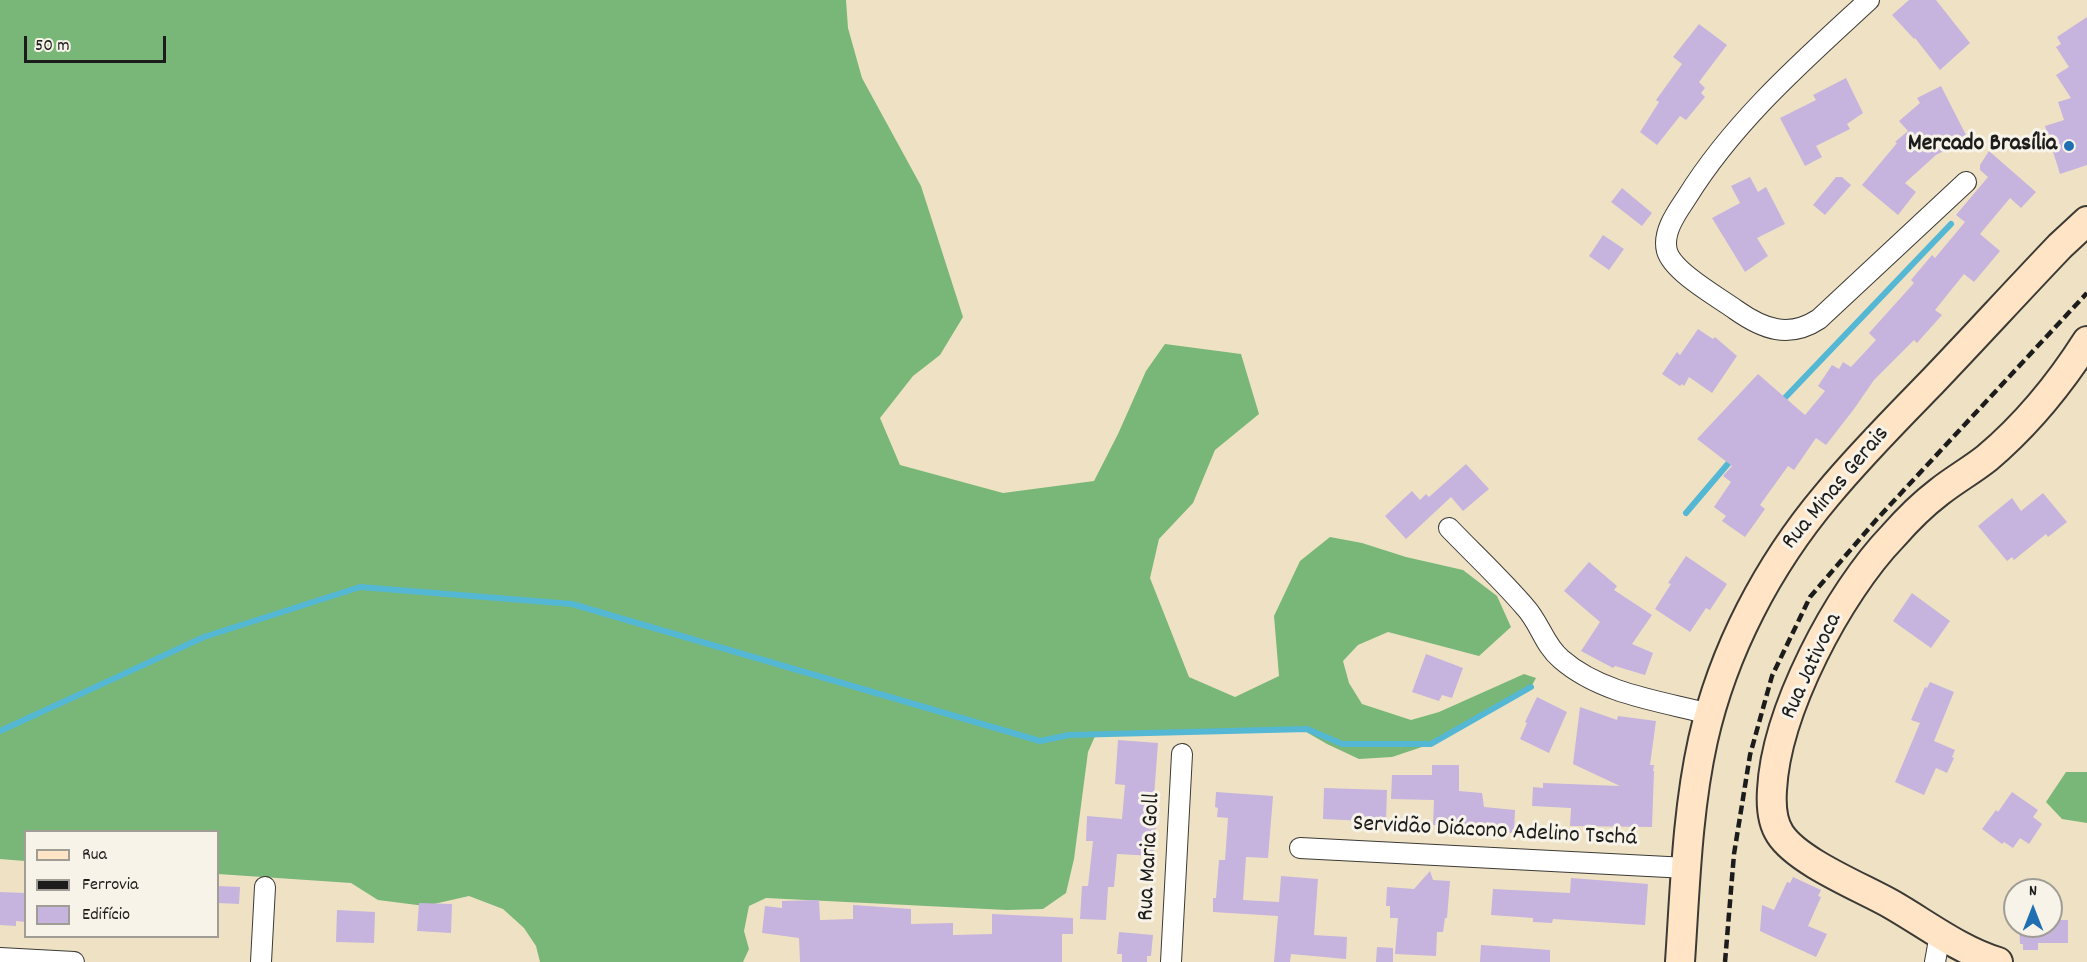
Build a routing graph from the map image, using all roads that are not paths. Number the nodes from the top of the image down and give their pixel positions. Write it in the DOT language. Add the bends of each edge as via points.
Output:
graph roads {
  1 [pos="1869,0"];
  2 [pos="1966,182"];
  3 [pos="2087,221"];
  4 [pos="2087,341"];
  5 [pos="1449,528"];
  6 [pos="1710,714"];
  7 [pos="1182,754"];
  8 [pos="1300,848"];
  9 [pos="1687,868"];
  10 [pos="265,887"];
  11 [pos="1940,934"];
  12 [pos="0,958"];
  13 [pos="74,962"];
  14 [pos="261,962"];
  15 [pos="1171,962"];
  16 [pos="1680,962"];
  17 [pos="1935,962"];
  18 [pos="1998,962"];
  1 -- 2 [label="street" via="1766,97 1720,149 1674,216 1666,237 1667,252 1675,266 1754,323 1773,329 1806,328"];
  3 -- 6 [label="main road, Rua Minas Gerais" via="1885,431 1812,514 1779,560 1754,605 1731,651"];
  4 -- 11 [label="main road, Rua Jativoca" via="2030,417 1985,460 1913,515 1867,567 1827,629 1794,702 1773,770 1773,821 1790,846"];
  5 -- 6 [label="street" via="1526,608 1561,660 1601,684"];
  6 -- 9 [label="main road, Rua Minas Gerais" via="1694,790"];
  7 -- 15 [label="street, Rua Maria Goll"];
  8 -- 9 [label="street, Servidão Diácono Adelino Tschá"];
  9 -- 16 [label="main road, Rua Minas Gerais"];
  10 -- 14 [label="street"];
  11 -- 17 [label="street"];
  11 -- 18 [label="main road, Rua Jativoca"];
  12 -- 13 [label="street"];
}
